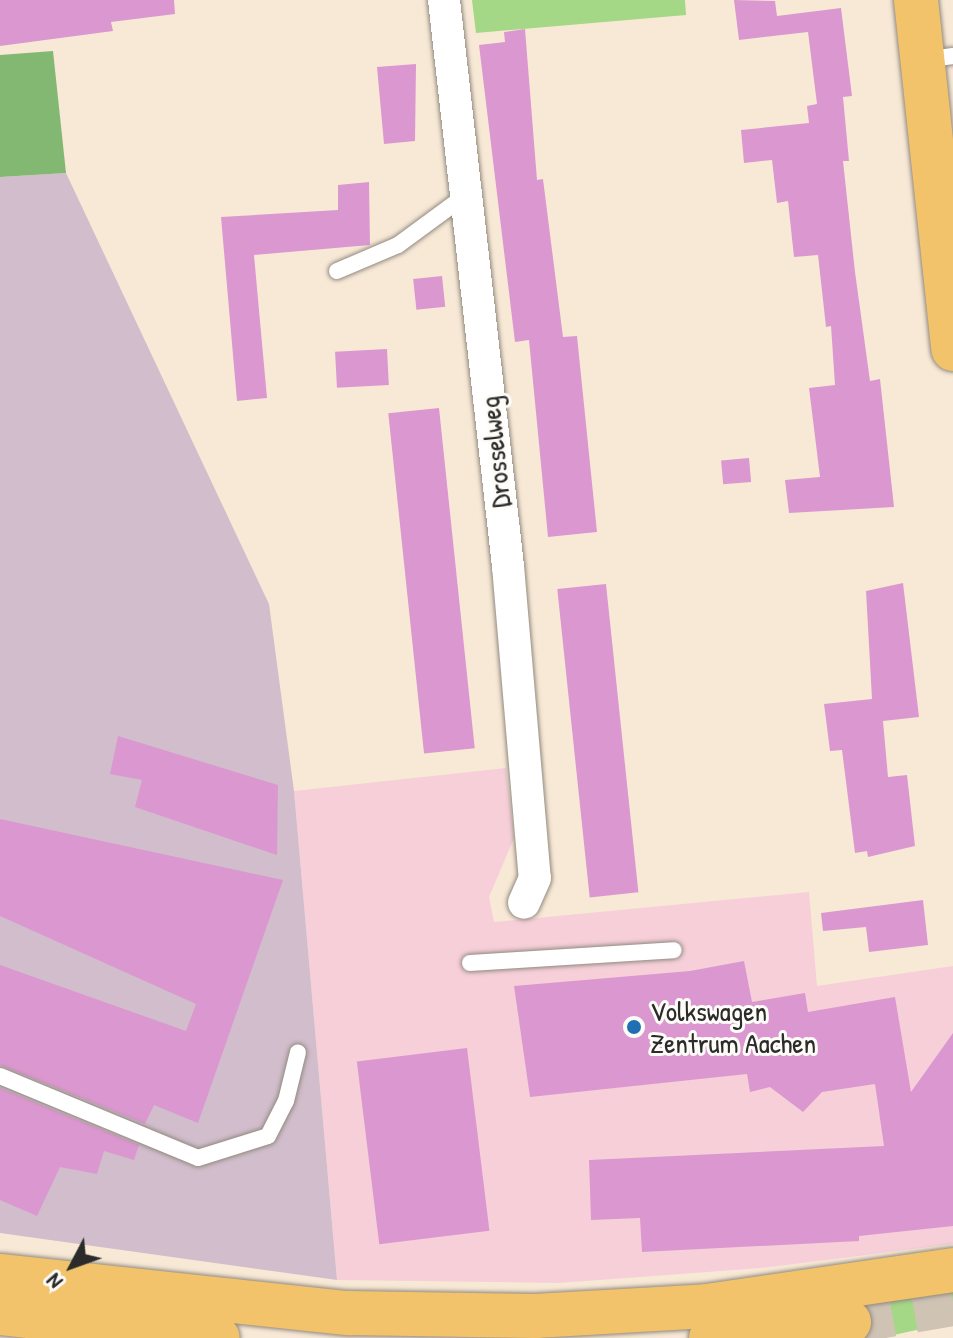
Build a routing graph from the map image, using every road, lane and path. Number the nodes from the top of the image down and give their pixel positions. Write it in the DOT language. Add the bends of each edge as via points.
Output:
graph roads {
  1 [pos="444,0"];
  2 [pos="916,0"];
  3 [pos="938,58"];
  4 [pos="466,195"];
  5 [pos="337,271"];
  6 [pos="953,349"];
  7 [pos="524,903"];
  8 [pos="674,950"];
  9 [pos="470,963"];
  10 [pos="298,1052"];
  11 [pos="0,1076"];
  12 [pos="953,1270"];
  13 [pos="0,1276"];
  14 [pos="0,1313"];
  15 [pos="849,1322"];
  16 [pos="218,1338"];
  17 [pos="711,1338"];
  1 -- 4 [label="street, Drosselweg"];
  2 -- 3 [label="main road"];
  3 -- 6 [label="main road"];
  4 -- 5 [label="lane" via="398,245"];
  4 -- 7 [label="street, Drosselweg" via="508,566 535,878"];
  8 -- 9 [label="lane"];
  10 -- 11 [label="lane" via="286,1101 268,1136 198,1158"];
  12 -- 13 [label="main road" via="707,1306 535,1316 349,1313"];
  14 -- 16 [label="main road"];
  15 -- 17 [label="main road"];
}
